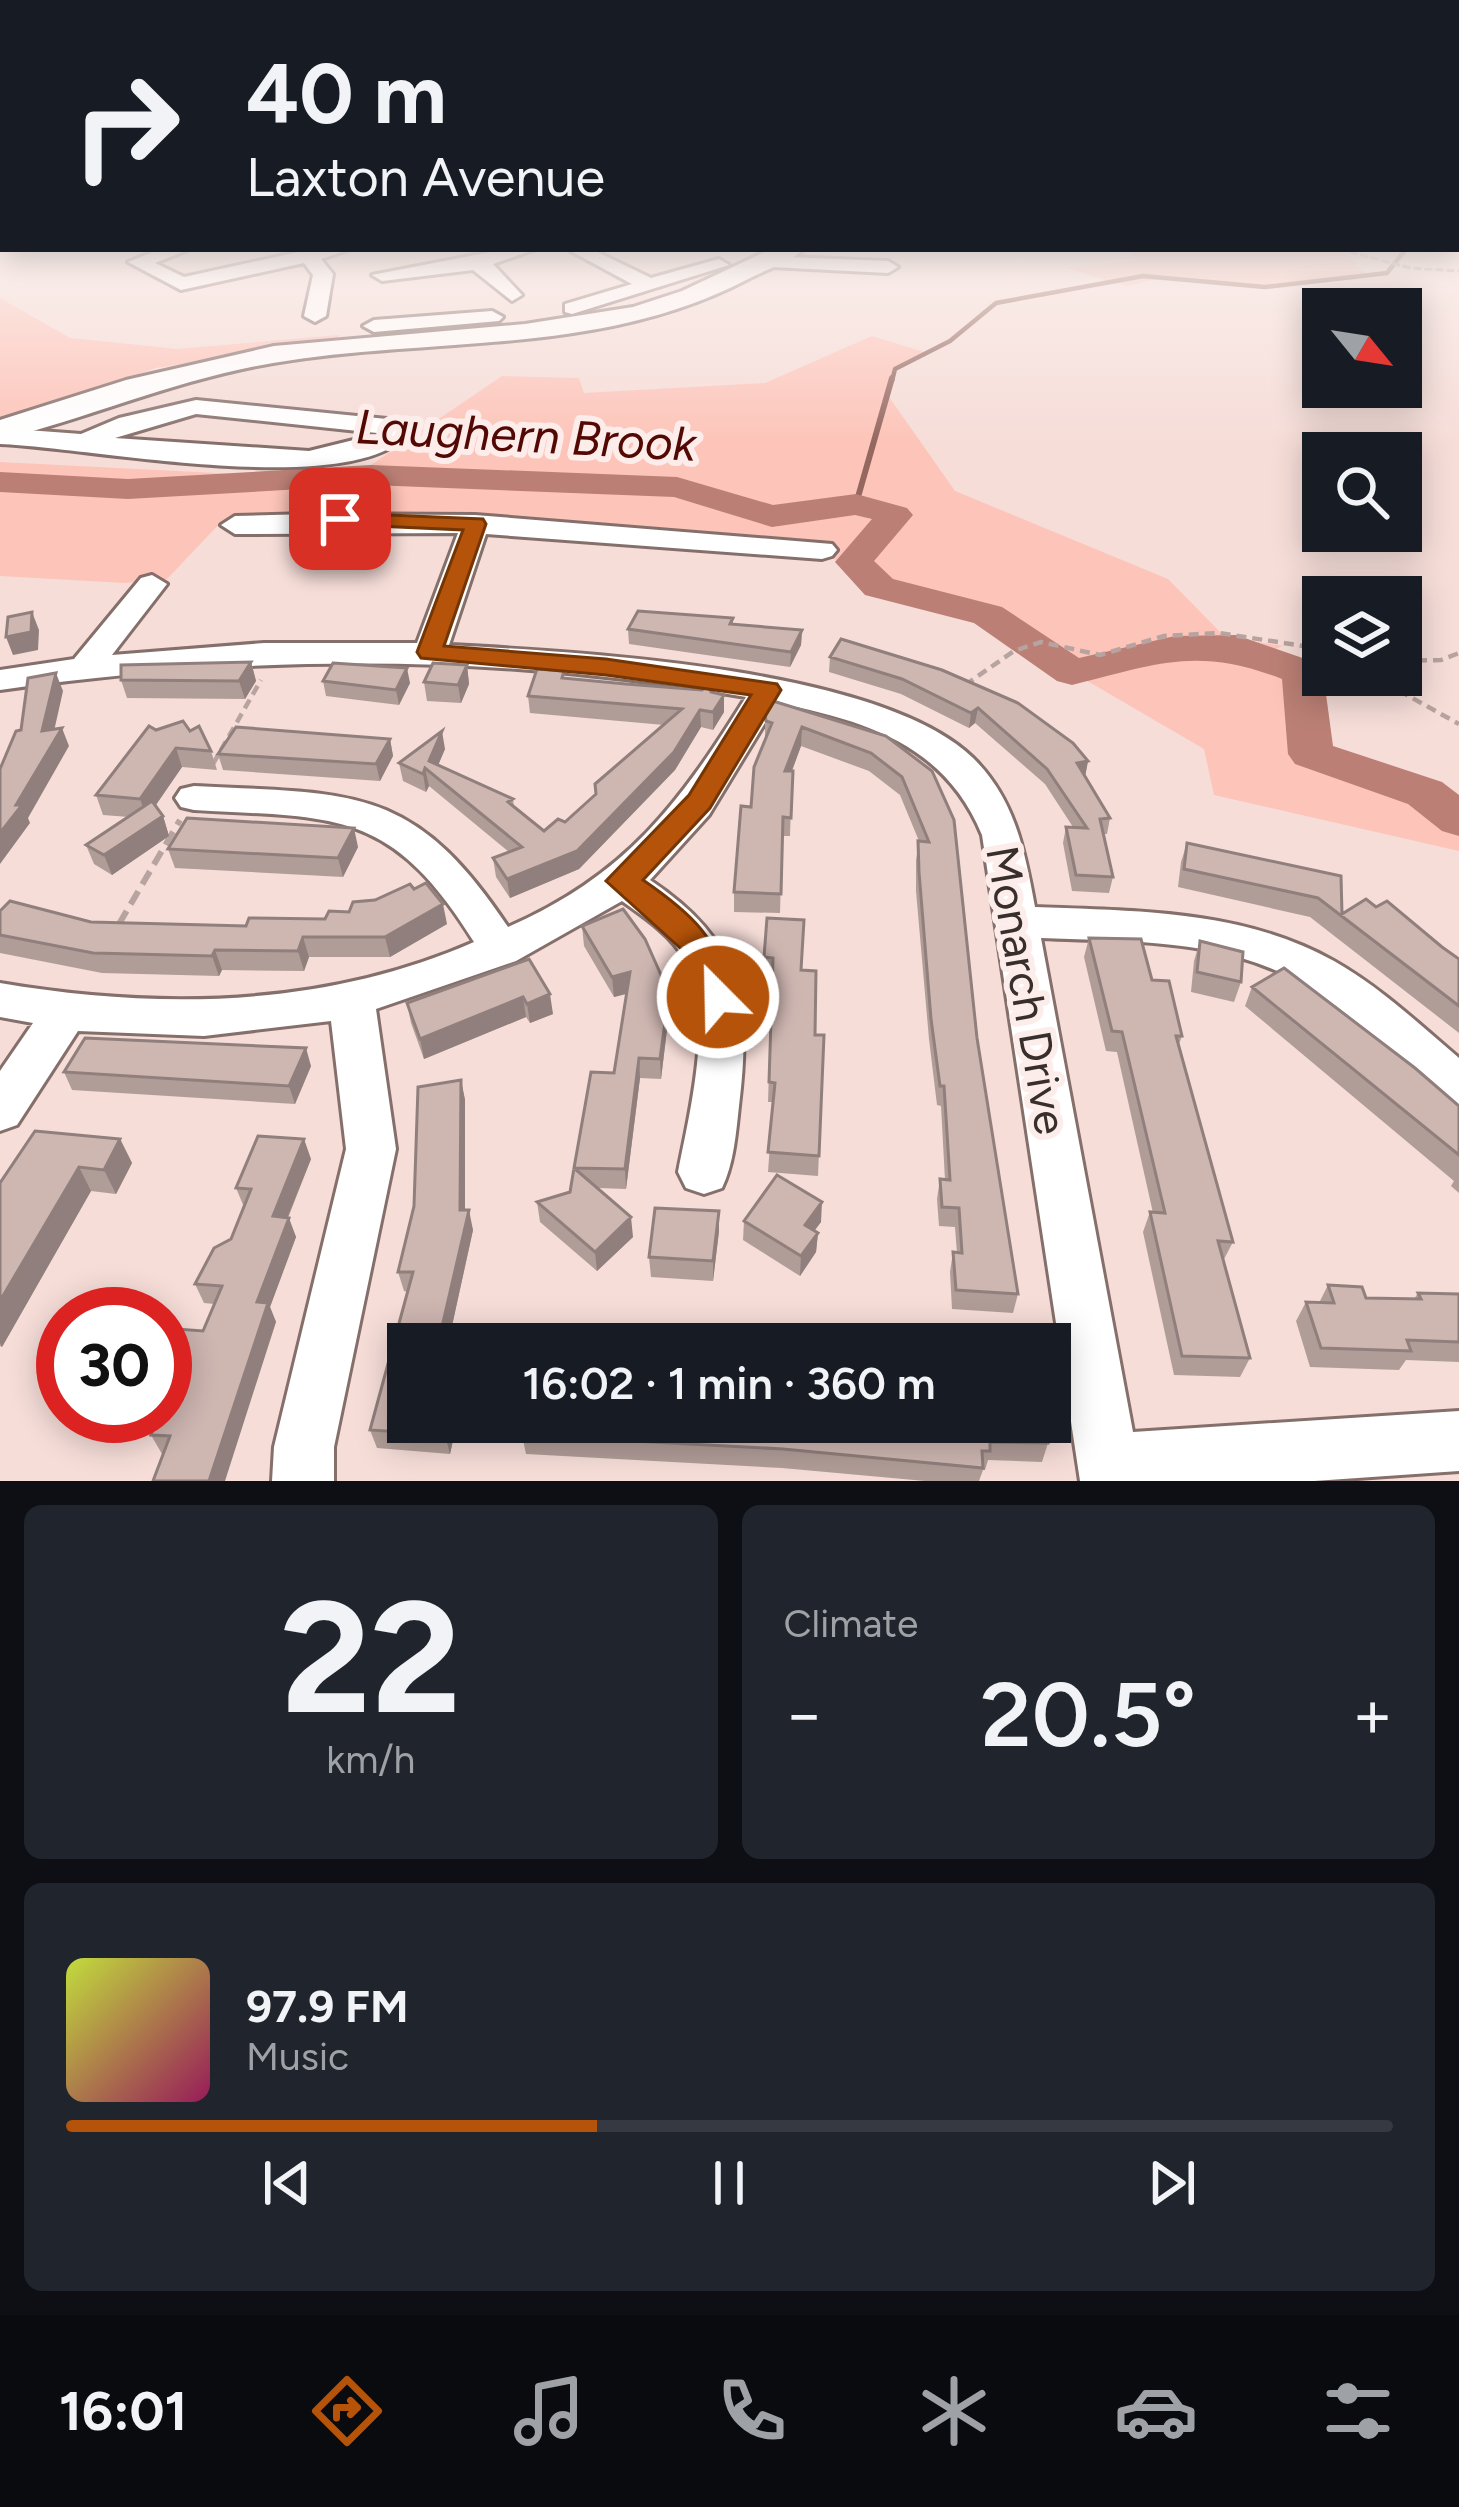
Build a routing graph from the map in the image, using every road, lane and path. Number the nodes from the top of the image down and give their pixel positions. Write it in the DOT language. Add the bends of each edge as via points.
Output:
graph roads {
  1 [pos="317,304"];
  2 [pos="367,304"];
  3 [pos="392,304"];
  4 [pos="399,304"];
  5 [pos="586,304"];
  6 [pos="671,304"];
  7 [pos="572,308"];
  8 [pos="315,316"];
  9 [pos="492,317"];
  10 [pos="0,433"];
  11 [pos="79,444"];
  12 [pos="476,524"];
  13 [pos="236,525"];
  14 [pos="822,550"];
  15 [pos="152,584"];
  16 [pos="1302,645"];
  17 [pos="430,652"];
  18 [pos="1459,653"];
  19 [pos="275,654"];
  20 [pos="1422,658"];
  21 [pos="86,666"];
  22 [pos="0,680"];
  23 [pos="768,690"];
  24 [pos="957,690"];
  25 [pos="1409,696"];
  26 [pos="1459,724"];
  27 [pos="194,798"];
  28 [pos="622,881"];
  29 [pos="1016,922"];
  30 [pos="111,936"];
  31 [pos="501,950"];
  32 [pos="0,1000"];
  33 [pos="352,1003"];
  34 [pos="64,1014"];
  35 [pos="1459,1086"];
  36 [pos="0,1110"];
  37 [pos="704,1172"];
  38 [pos="1459,1441"];
  39 [pos="1109,1473"];
  40 [pos="303,1481"];
  1 -- 8 [label="street"];
  2 -- 10 [label="main road"];
  3 -- 6 [label="main road" via="542,333"];
  4 -- 9 [label="street"];
  5 -- 7 [label="street"];
  10 -- 11 [label="street"];
  11 -- 11 [label="street" via="341,458 392,437 388,426 196,407"];
  12 -- 13 [label="street"];
  12 -- 14 [label="street"];
  12 -- 17 [label="street"];
  15 -- 21 [label="street"];
  16 -- 24 [label="path" via="1182,633 1124,654 1058,651 1041,642 1014,650"];
  17 -- 19 [label="street, Monarch Drive"];
  17 -- 23 [label="street, Monarch Drive"];
  18 -- 20 [label="path"];
  19 -- 21 [label="street, Monarch Drive"];
  19 -- 27 [label="path"];
  21 -- 22 [label="street, Monarch Drive"];
  23 -- 28 [label="street" via="700,801"];
  23 -- 29 [label="street, Monarch Drive" via="856,711 943,752 977,785 1002,836"];
  25 -- 26 [label="path"];
  27 -- 30 [label="path"];
  27 -- 31 [label="street" via="350,809 408,830 452,873"];
  28 -- 31 [label="street"];
  28 -- 37 [label="street" via="704,951 718,997 720,1058"];
  29 -- 35 [label="street" via="1197,930 1264,948 1320,973"];
  29 -- 39 [label="street, Monarch Drive"];
  31 -- 33 [label="street"];
  32 -- 34 [label="street"];
  33 -- 34 [label="street" via="254,1018"];
  33 -- 40 [label="street" via="371,1149"];
  34 -- 36 [label="street"];
  38 -- 39 [label="street"];
}
